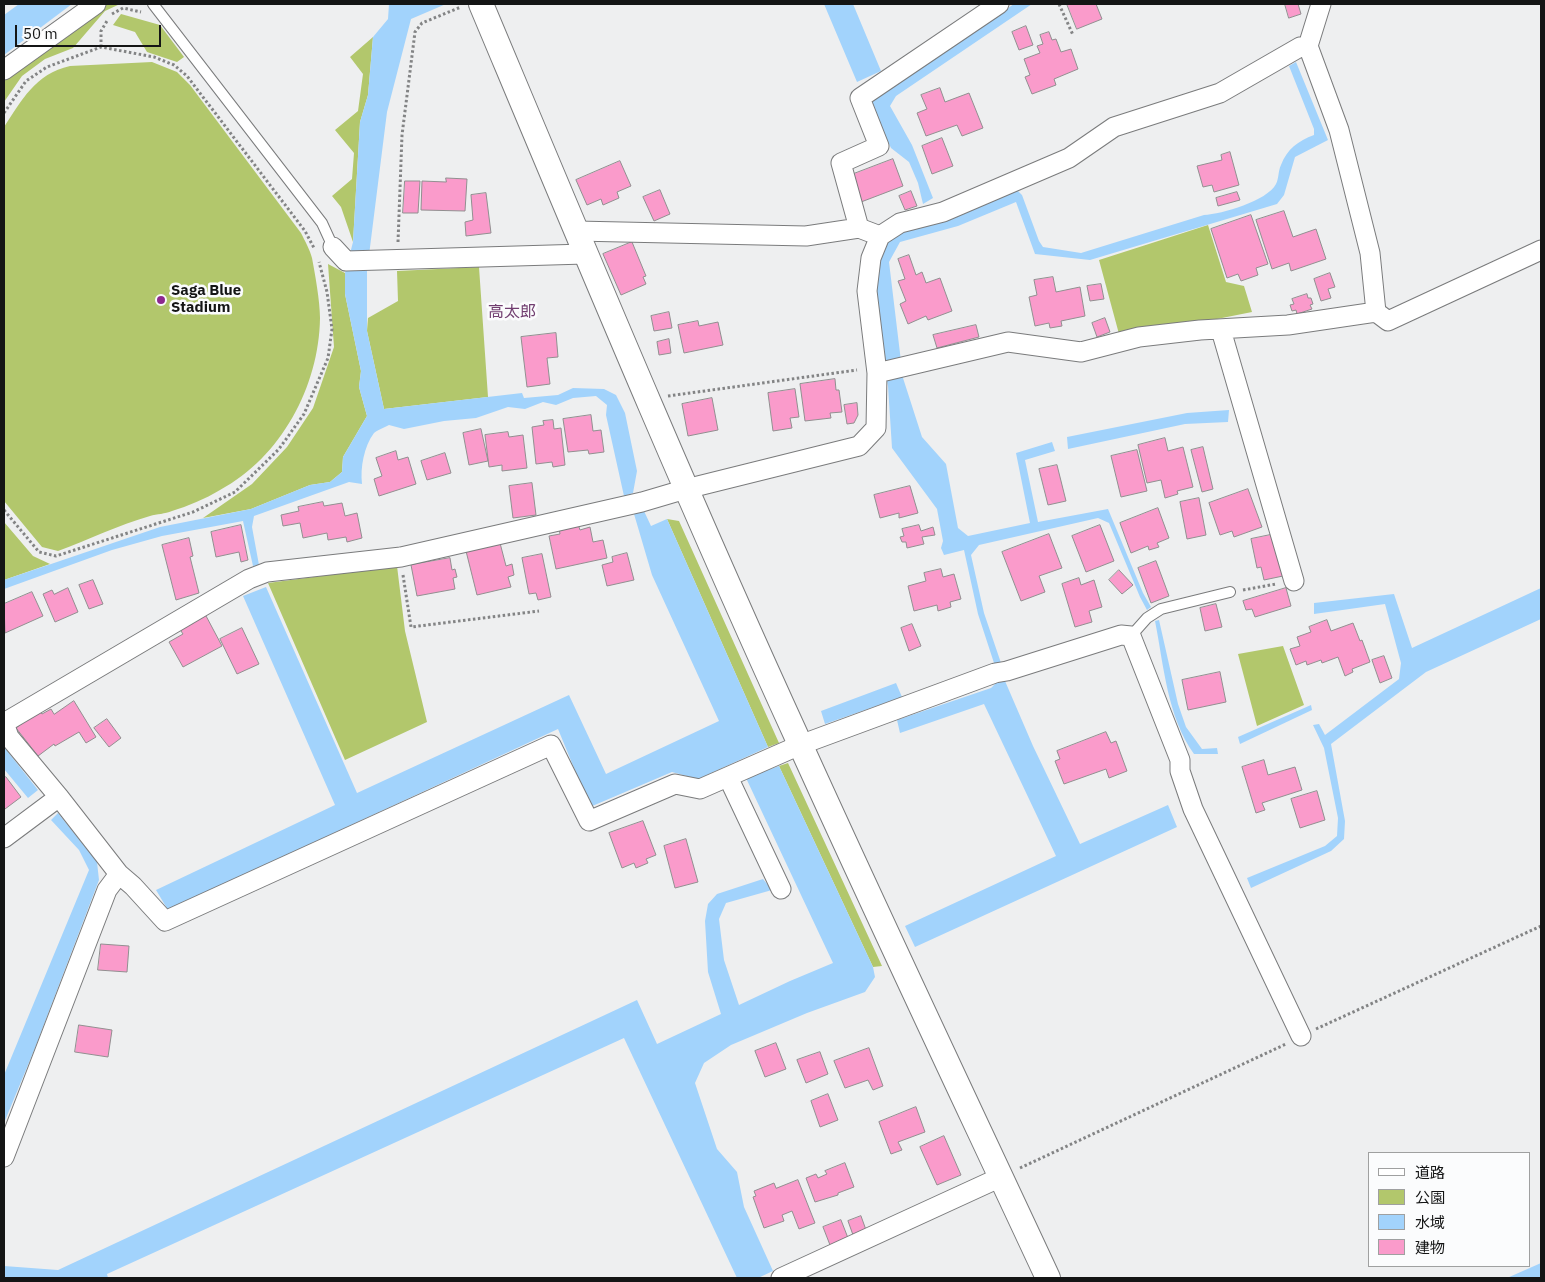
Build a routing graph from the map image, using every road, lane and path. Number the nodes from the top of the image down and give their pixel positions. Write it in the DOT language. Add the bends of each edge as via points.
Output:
graph roads {
  1 [pos="96,4"];
  2 [pos="999,4"];
  3 [pos="1059,4"];
  4 [pos="1321,4"];
  5 [pos="472,5"];
  6 [pos="156,7"];
  7 [pos="1073,35"];
  8 [pos="1308,46"];
  9 [pos="101,47"];
  10 [pos="4,70"];
  11 [pos="4,114"];
  12 [pos="859,228"];
  13 [pos="576,231"];
  14 [pos="880,236"];
  15 [pos="333,247"];
  16 [pos="1541,250"];
  17 [pos="585,254"];
  18 [pos="397,260"];
  19 [pos="1376,312"];
  20 [pos="1221,330"];
  21 [pos="880,372"];
  22 [pos="648,398"];
  23 [pos="686,489"];
  24 [pos="4,510"];
  25 [pos="401,557"];
  26 [pos="1294,581"];
  27 [pos="1230,592"];
  28 [pos="539,611"];
  29 [pos="1131,636"];
  30 [pos="4,723"];
  31 [pos="800,745"];
  32 [pos="728,777"];
  33 [pos="59,797"];
  34 [pos="4,838"];
  35 [pos="120,874"];
  36 [pos="781,889"];
  37 [pos="1541,926"];
  38 [pos="1302,1036"];
  39 [pos="4,1156"];
  40 [pos="1001,1176"];
  41 [pos="781,1278"];
  42 [pos="1048,1278"];
  1 -- 10 [label="street"];
  2 -- 12 [label="street" via="860,98 878,146 842,163"];
  3 -- 7 [label="path"];
  4 -- 8 [label="street"];
  5 -- 13 [label="street"];
  5 -- 18 [label="path" via="422,23 415,32 402,135"];
  6 -- 9 [label="path" via="148,14 123,8 109,16 101,32"];
  6 -- 15 [label="lane" via="322,223"];
  8 -- 14 [label="street" via="1300,47 1220,93 1114,127 1069,158 943,212 900,223"];
  8 -- 19 [label="street" via="1339,130 1370,253"];
  9 -- 11 [label="path" via="48,66 26,81"];
  9 -- 24 [label="path" via="154,57 174,65 187,76 305,231 317,254 327,292 332,329 328,358 304,414 279,449 235,492 193,512 56,556 39,552"];
  12 -- 13 [label="street" via="806,236"];
  12 -- 14 [label="street"];
  13 -- 17 [label="street"];
  14 -- 21 [label="street" via="871,258 867,291"];
  15 -- 18 [label="street" via="346,261"];
  16 -- 19 [label="street" via="1388,320"];
  17 -- 18 [label="street"];
  17 -- 22 [label="street"];
  19 -- 20 [label="street" via="1288,325"];
  20 -- 21 [label="street" via="1139,337 1081,352 1008,342"];
  20 -- 26 [label="street"];
  21 -- 22 [label="path" via="865,368"];
  21 -- 23 [label="street" via="876,428 859,446"];
  22 -- 23 [label="street"];
  23 -- 25 [label="street"];
  23 -- 31 [label="street"];
  25 -- 28 [label="path" via="411,627"];
  25 -- 30 [label="street" via="267,572 249,579"];
  26 -- 27 [label="path"];
  27 -- 29 [label="lane" via="1161,609 1147,618"];
  29 -- 31 [label="street" via="1121,636 995,674"];
  29 -- 38 [label="street" via="1180,760 1180,771 1193,809"];
  30 -- 33 [label="street" via="9,737"];
  31 -- 32 [label="street"];
  31 -- 40 [label="street"];
  32 -- 35 [label="street" via="700,789 675,784 589,821 551,745 165,922"];
  32 -- 36 [label="street"];
  33 -- 34 [label="street"];
  33 -- 35 [label="street"];
  35 -- 39 [label="street" via="107,890"];
  37 -- 38 [label="path"];
  38 -- 40 [label="path"];
  40 -- 41 [label="street"];
  40 -- 42 [label="street"];
}
